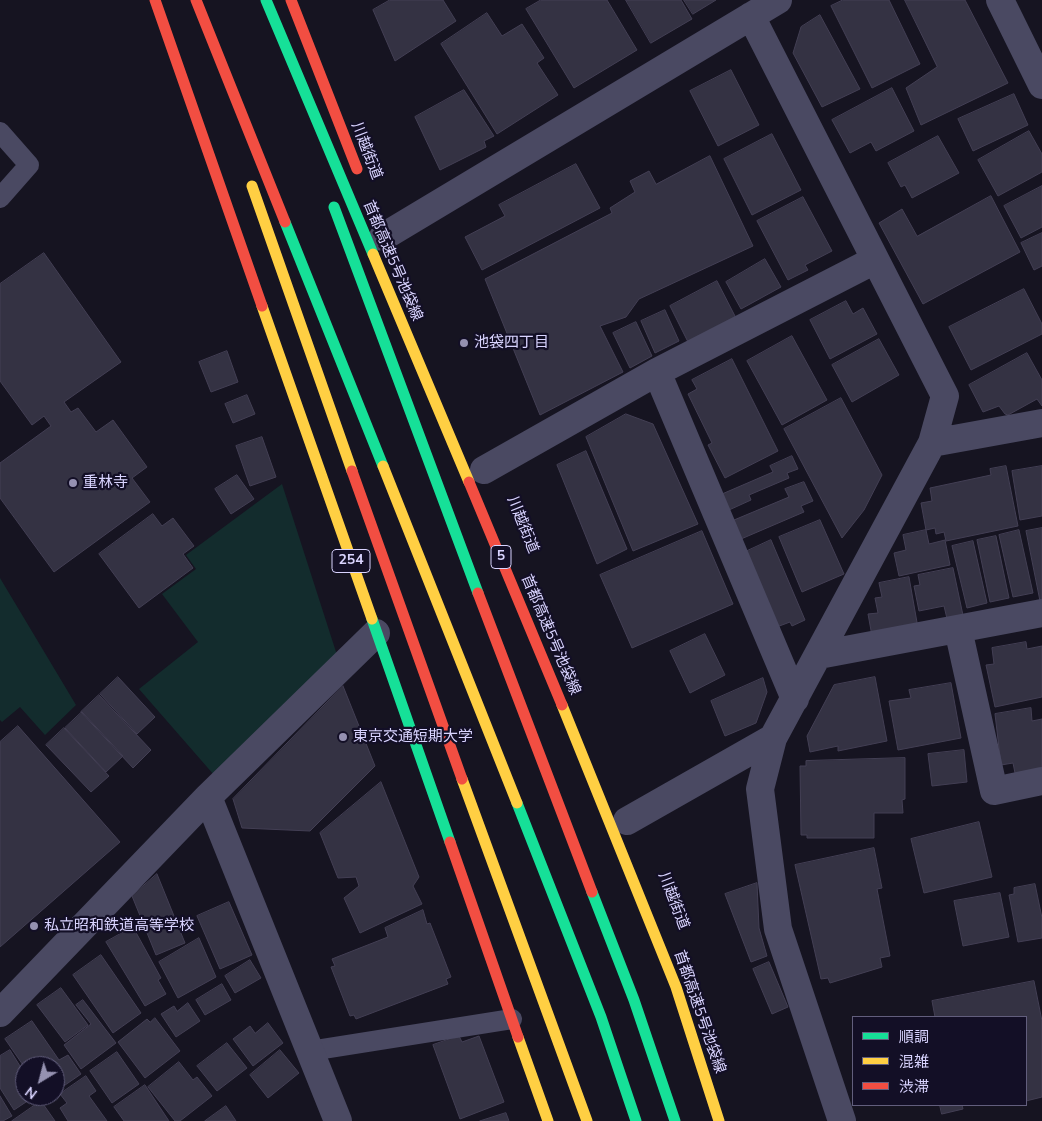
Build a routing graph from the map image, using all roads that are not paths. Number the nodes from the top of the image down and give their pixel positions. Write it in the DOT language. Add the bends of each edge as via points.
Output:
graph roads {
  1 [pos="155,0"];
  2 [pos="186,0"];
  3 [pos="196,0"];
  4 [pos="257,0"];
  5 [pos="266,0"];
  6 [pos="291,0"];
  7 [pos="778,0"];
  8 [pos="1000,0"];
  9 [pos="751,16"];
  10 [pos="210,65"];
  11 [pos="284,74"];
  12 [pos="1042,85"];
  13 [pos="0,132"];
  14 [pos="249,177"];
  15 [pos="362,182"];
  16 [pos="330,195"];
  17 [pos="0,198"];
  18 [pos="384,237"];
  19 [pos="875,260"];
  20 [pos="656,372"];
  21 [pos="1042,423"];
  22 [pos="932,443"];
  23 [pos="484,470"];
  24 [pos="1042,613"];
  25 [pos="958,629"];
  26 [pos="376,633"];
  27 [pos="819,655"];
  28 [pos="795,699"];
  29 [pos="773,738"];
  30 [pos="1042,781"];
  31 [pos="208,797"];
  32 [pos="627,821"];
  33 [pos="0,1012"];
  34 [pos="512,1019"];
  35 [pos="310,1051"];
  36 [pos="338,1121"];
  37 [pos="548,1121"];
  38 [pos="587,1121"];
  39 [pos="636,1121"];
  40 [pos="675,1121"];
  41 [pos="719,1121"];
  42 [pos="842,1121"];
  1 -- 26 [label="highway, 254"];
  2 -- 10 [label="highway"];
  3 -- 39 [label="highway" via="484,716 601,1016"];
  4 -- 11 [label="highway"];
  5 -- 41 [label="highway, 首都高速5号池袋線 / 5" via="569,720 676,987"];
  6 -- 15 [label="highway, 川越街道"];
  7 -- 9 [label="street"];
  8 -- 12 [label="street"];
  9 -- 18 [label="street"];
  9 -- 19 [label="street"];
  13 -- 17 [label="lane" via="29,165"];
  14 -- 38 [label="highway" via="416,653"];
  16 -- 40 [label="highway" via="634,1000"];
  19 -- 20 [label="street"];
  19 -- 22 [label="street" via="945,396"];
  20 -- 23 [label="street"];
  20 -- 28 [label="street"];
  21 -- 22 [label="street"];
  22 -- 27 [label="street"];
  24 -- 25 [label="street"];
  25 -- 27 [label="street"];
  25 -- 30 [label="street" via="994,791"];
  26 -- 31 [label="street"];
  26 -- 34 [label="highway, 254"];
  27 -- 28 [label="street"];
  28 -- 29 [label="street"];
  29 -- 32 [label="street"];
  29 -- 42 [label="street" via="760,789 778,928"];
  31 -- 33 [label="street"];
  31 -- 35 [label="street"];
  34 -- 35 [label="lane"];
  34 -- 37 [label="highway, 254"];
  35 -- 36 [label="street"];
}
